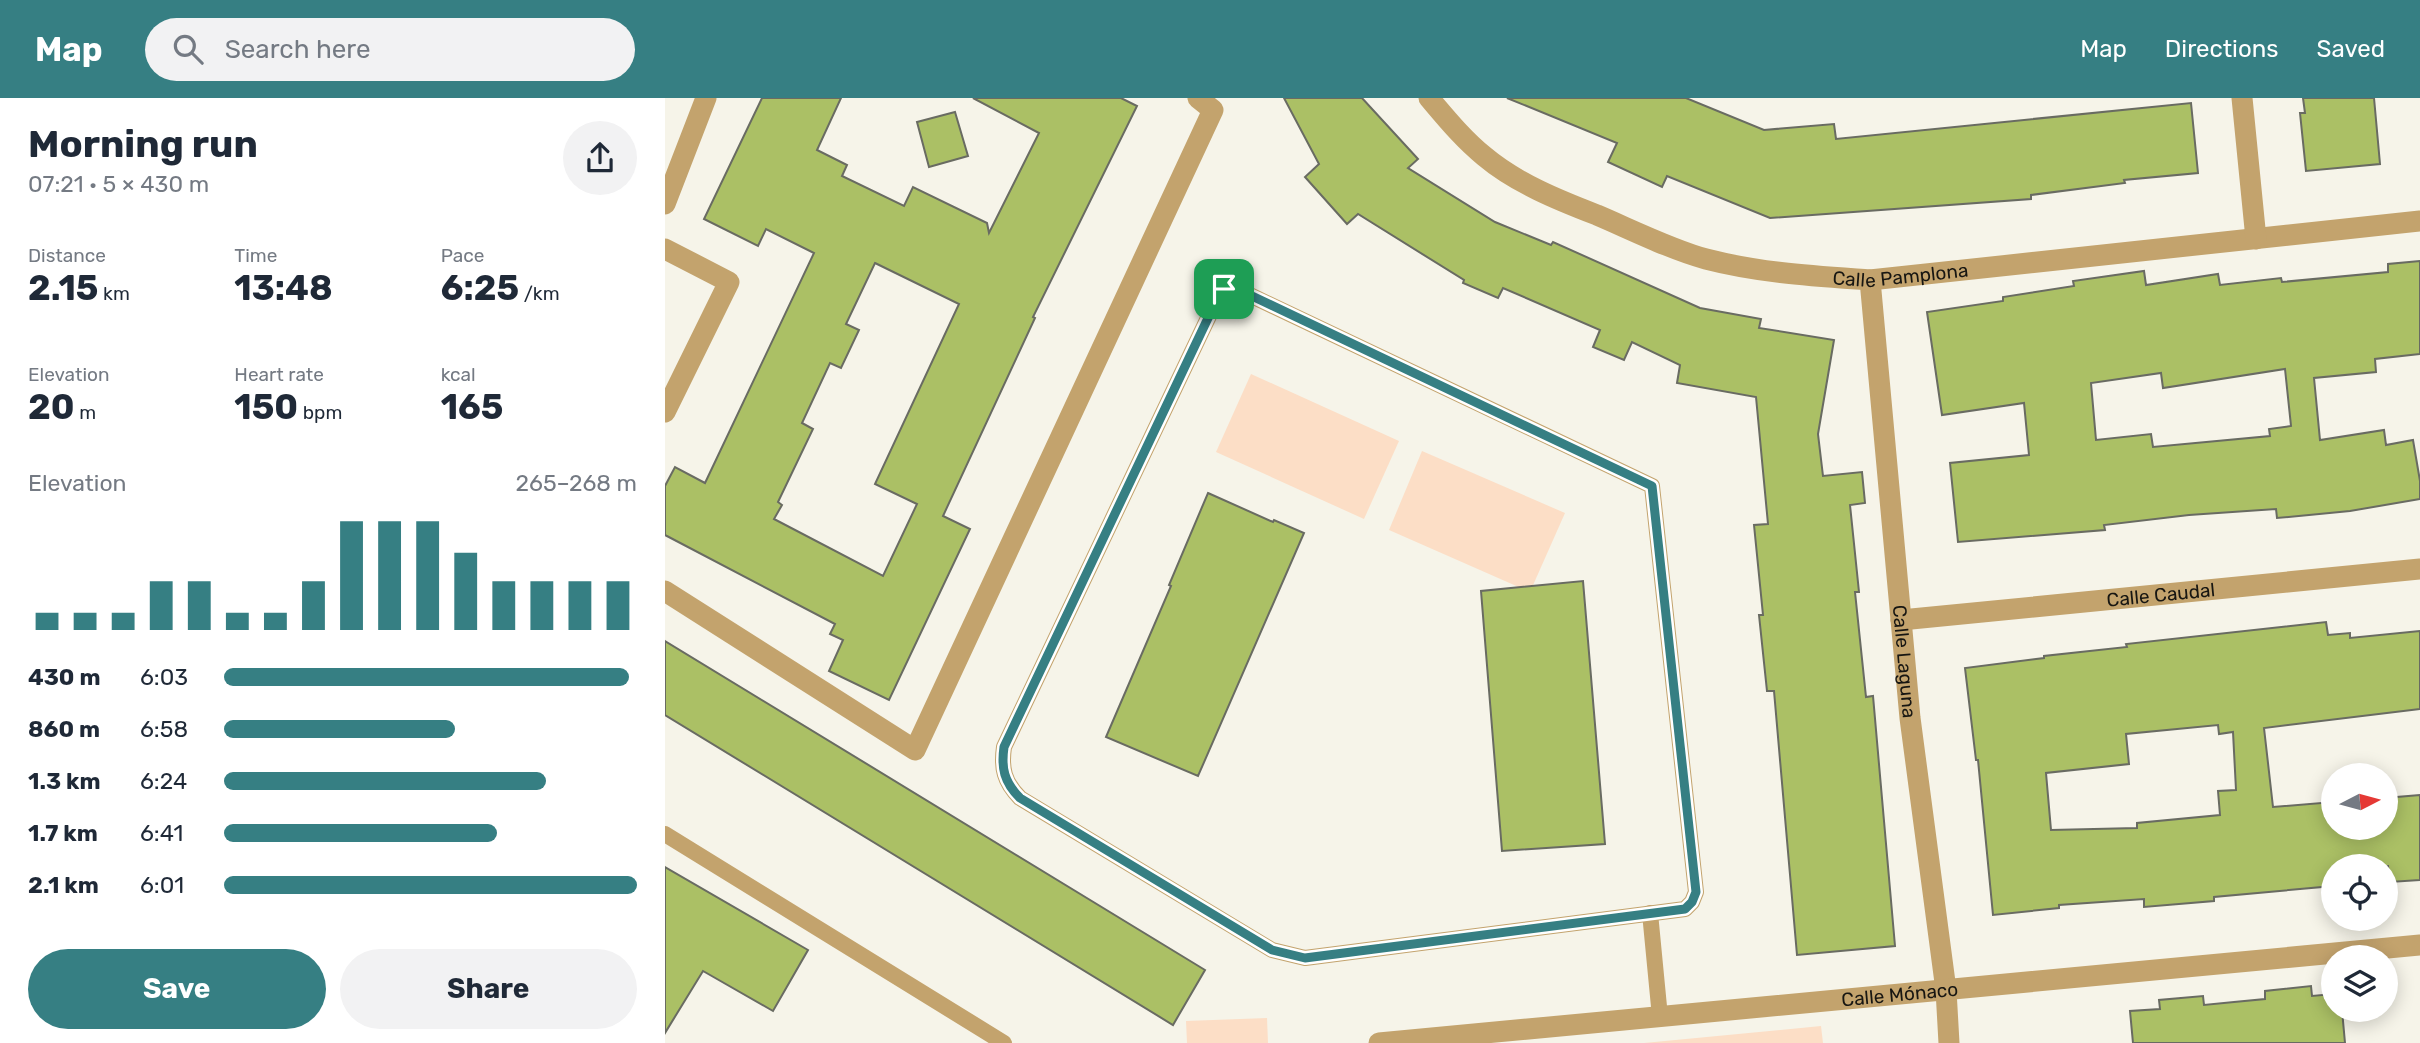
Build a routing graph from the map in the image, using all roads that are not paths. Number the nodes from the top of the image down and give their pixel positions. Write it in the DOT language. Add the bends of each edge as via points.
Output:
graph roads {
  1 [pos="706,98"];
  2 [pos="1198,98"];
  3 [pos="1429,98"];
  4 [pos="2242,98"];
  5 [pos="665,204"];
  6 [pos="2420,220"];
  7 [pos="2256,239"];
  8 [pos="665,249"];
  9 [pos="1870,280"];
  10 [pos="665,412"];
  11 [pos="2420,569"];
  12 [pos="665,591"];
  13 [pos="1901,620"];
  14 [pos="665,834"];
  15 [pos="1650,913"];
  16 [pos="2420,945"];
  17 [pos="1946,990"];
  18 [pos="1660,1017"];
  19 [pos="1003,1043"];
  20 [pos="1379,1043"];
  21 [pos="1949,1043"];
  1 -- 5 [label="street"];
  2 -- 12 [label="street" via="1213,110 915,750"];
  3 -- 9 [label="street, Calle Pamplona" via="1484,157 1577,207 1703,258 1779,273"];
  4 -- 7 [label="street"];
  6 -- 7 [label="street, Calle Pamplona"];
  7 -- 9 [label="street, Calle Pamplona"];
  8 -- 10 [label="street" via="729,282"];
  9 -- 13 [label="street, Calle Laguna"];
  11 -- 13 [label="street, Calle Caudal"];
  13 -- 17 [label="street, Calle Laguna"];
  14 -- 19 [label="lane"];
  15 -- 15 [label="lane" via="1685,909 1696,892 1652,486 1242,290 1224,289 1004,747 1004,776 1010,788 1272,950 1288,955 1305,958"];
  15 -- 18 [label="lane"];
  16 -- 17 [label="street, Calle Mónaco"];
  17 -- 18 [label="street, Calle Mónaco"];
  17 -- 21 [label="street, Calle Laguna"];
  18 -- 20 [label="street, Calle Mónaco"];
}
